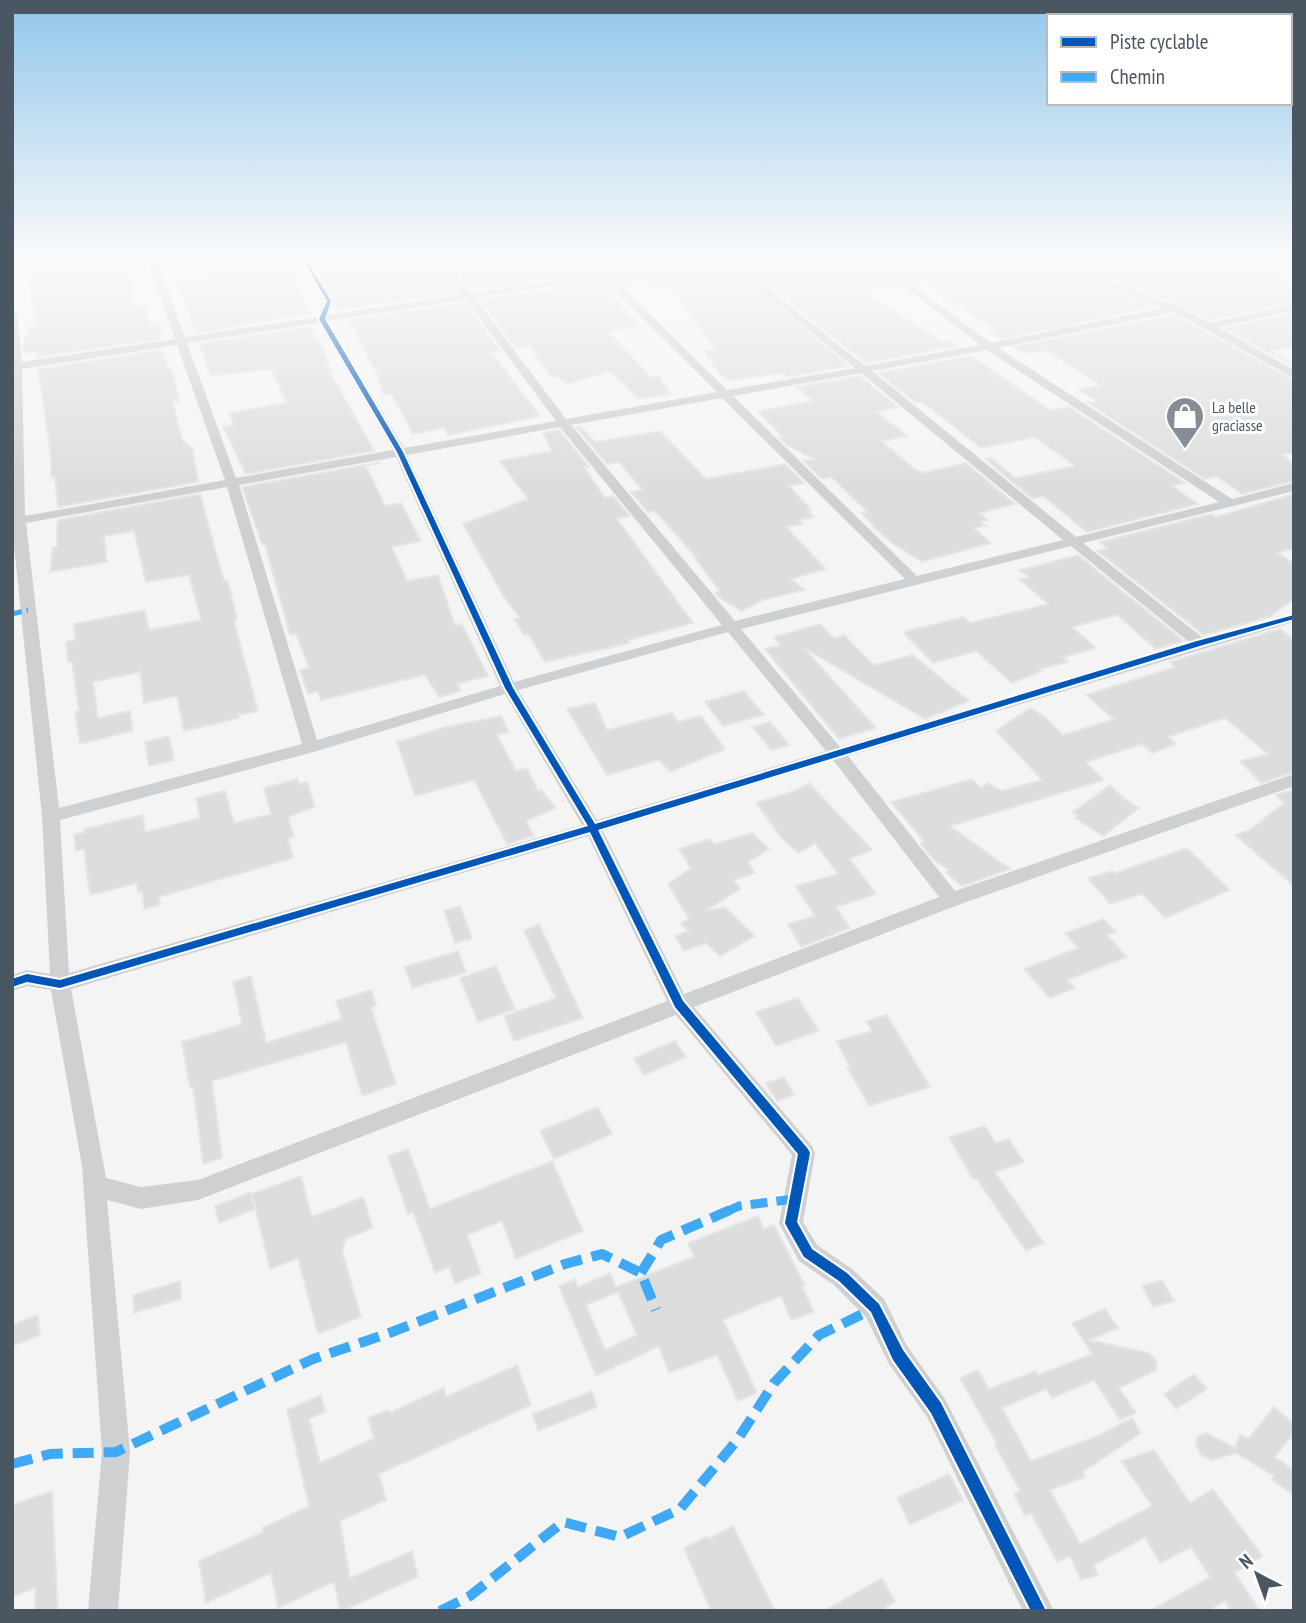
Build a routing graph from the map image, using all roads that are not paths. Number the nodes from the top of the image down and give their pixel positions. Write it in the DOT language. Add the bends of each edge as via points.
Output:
graph roads {
  1 [pos="13,336"];
  2 [pos="181,336"];
  3 [pos="216,336"];
  4 [pos="332,336"];
  5 [pos="498,336"];
  6 [pos="665,336"];
  7 [pos="823,336"];
  8 [pos="974,336"];
  9 [pos="1044,336"];
  10 [pos="1226,336"];
  11 [pos="183,341"];
  12 [pos="989,347"];
  13 [pos="15,366"];
  14 [pos="865,369"];
  15 [pos="1294,375"];
  16 [pos="724,394"];
  17 [pos="563,423"];
  18 [pos="400,452"];
  19 [pos="232,482"];
  20 [pos="1294,486"];
  21 [pos="1230,503"];
  22 [pos="16,521"];
  23 [pos="1069,541"];
  24 [pos="913,580"];
  25 [pos="1294,617"];
  26 [pos="730,627"];
  27 [pos="1200,643"];
  28 [pos="509,688"];
  29 [pos="311,747"];
  30 [pos="837,754"];
  31 [pos="1294,780"];
  32 [pos="51,816"];
  33 [pos="593,828"];
  34 [pos="951,900"];
  35 [pos="12,983"];
  36 [pos="60,984"];
  37 [pos="679,1004"];
  38 [pos="94,1186"];
  39 [pos="103,1611"];
  40 [pos="1039,1611"];
  1 -- 13 [label="street"];
  2 -- 11 [label="street"];
  3 -- 11 [label="street"];
  4 -- 18 [label="street"];
  5 -- 17 [label="street"];
  6 -- 16 [label="street"];
  7 -- 14 [label="street"];
  8 -- 12 [label="street"];
  9 -- 12 [label="street"];
  10 -- 15 [label="street"];
  11 -- 13 [label="street"];
  11 -- 19 [label="street"];
  12 -- 14 [label="street"];
  12 -- 21 [label="street"];
  13 -- 22 [label="street"];
  14 -- 16 [label="street"];
  14 -- 23 [label="street"];
  16 -- 17 [label="street"];
  16 -- 24 [label="street"];
  17 -- 18 [label="street"];
  17 -- 26 [label="street"];
  18 -- 19 [label="street"];
  18 -- 28 [label="street"];
  19 -- 22 [label="street"];
  19 -- 29 [label="street"];
  20 -- 21 [label="street"];
  21 -- 23 [label="street"];
  22 -- 32 [label="street"];
  23 -- 24 [label="street"];
  23 -- 27 [label="street"];
  24 -- 26 [label="street"];
  25 -- 27 [label="street"];
  26 -- 28 [label="street"];
  26 -- 30 [label="street"];
  27 -- 30 [label="street"];
  28 -- 29 [label="street"];
  28 -- 33 [label="street"];
  29 -- 32 [label="street"];
  30 -- 33 [label="street"];
  30 -- 34 [label="street"];
  31 -- 34 [label="street"];
  32 -- 36 [label="street"];
  33 -- 36 [label="street"];
  33 -- 37 [label="street"];
  34 -- 37 [label="street"];
  35 -- 36 [label="street" via="27,978"];
  36 -- 38 [label="street"];
  37 -- 38 [label="street" via="198,1190 141,1198"];
  37 -- 40 [label="street" via="804,1153 791,1223 808,1253 843,1277 875,1308 898,1355 936,1408"];
  38 -- 39 [label="street" via="116,1452"];
}
